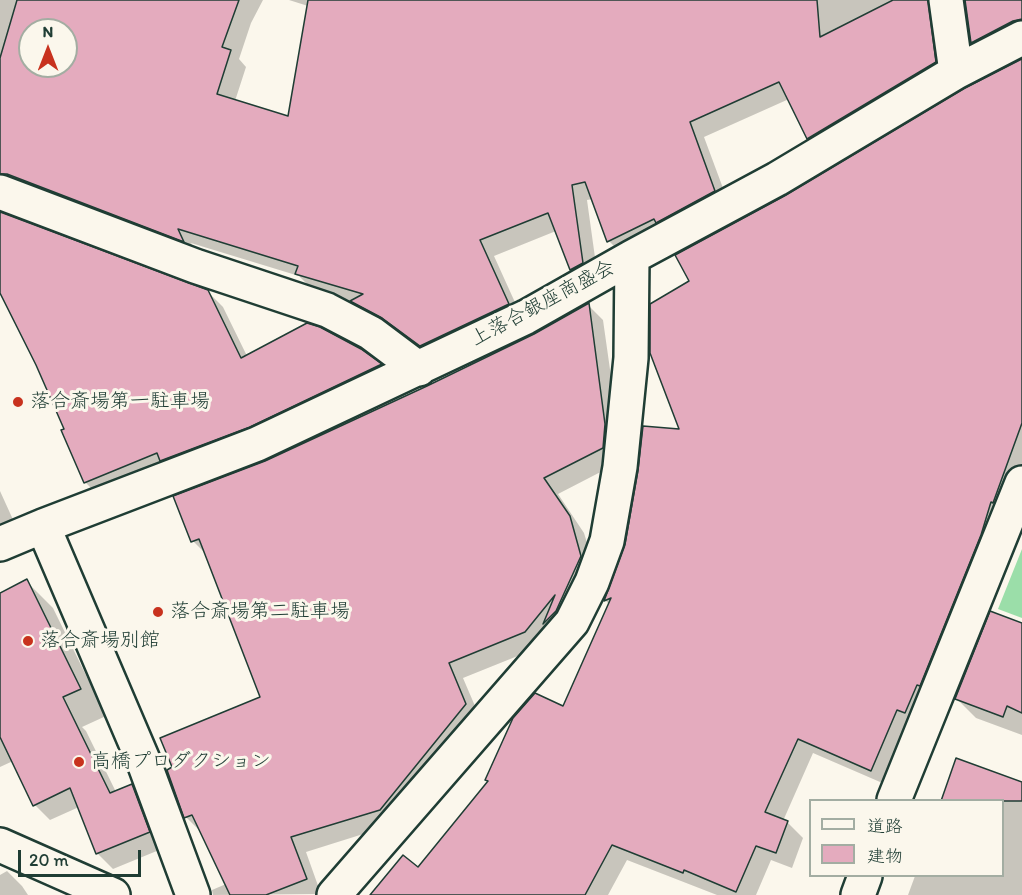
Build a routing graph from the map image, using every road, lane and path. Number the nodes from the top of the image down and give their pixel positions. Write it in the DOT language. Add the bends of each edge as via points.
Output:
graph roads {
  1 [pos="946,0"];
  2 [pos="1022,38"];
  3 [pos="956,72"];
  4 [pos="0,192"];
  5 [pos="632,256"];
  6 [pos="419,369"];
  7 [pos="1022,483"];
  8 [pos="43,526"];
  9 [pos="0,544"];
  10 [pos="895,799"];
  11 [pos="0,845"];
  12 [pos="865,877"];
  13 [pos="113,895"];
  14 [pos="193,895"];
  15 [pos="334,895"];
  16 [pos="858,895"];
  1 -- 3 [label="street"];
  2 -- 3 [label="street, 上落合銀座商盛会"];
  3 -- 5 [label="street, 上落合銀座商盛会" via="777,179"];
  4 -- 6 [label="street" via="195,266 327,310 371,333"];
  5 -- 6 [label="street, 上落合銀座商盛会" via="526,317"];
  5 -- 15 [label="street" via="631,358 620,467 607,541 592,582 572,622"];
  6 -- 8 [label="street, 上落合銀座商盛会" via="257,444"];
  7 -- 10 [label="street"];
  8 -- 9 [label="street, 上落合銀座商盛会"];
  8 -- 14 [label="street" via="143,760"];
  11 -- 13 [label="street"];
  12 -- 16 [label="street"];
}
